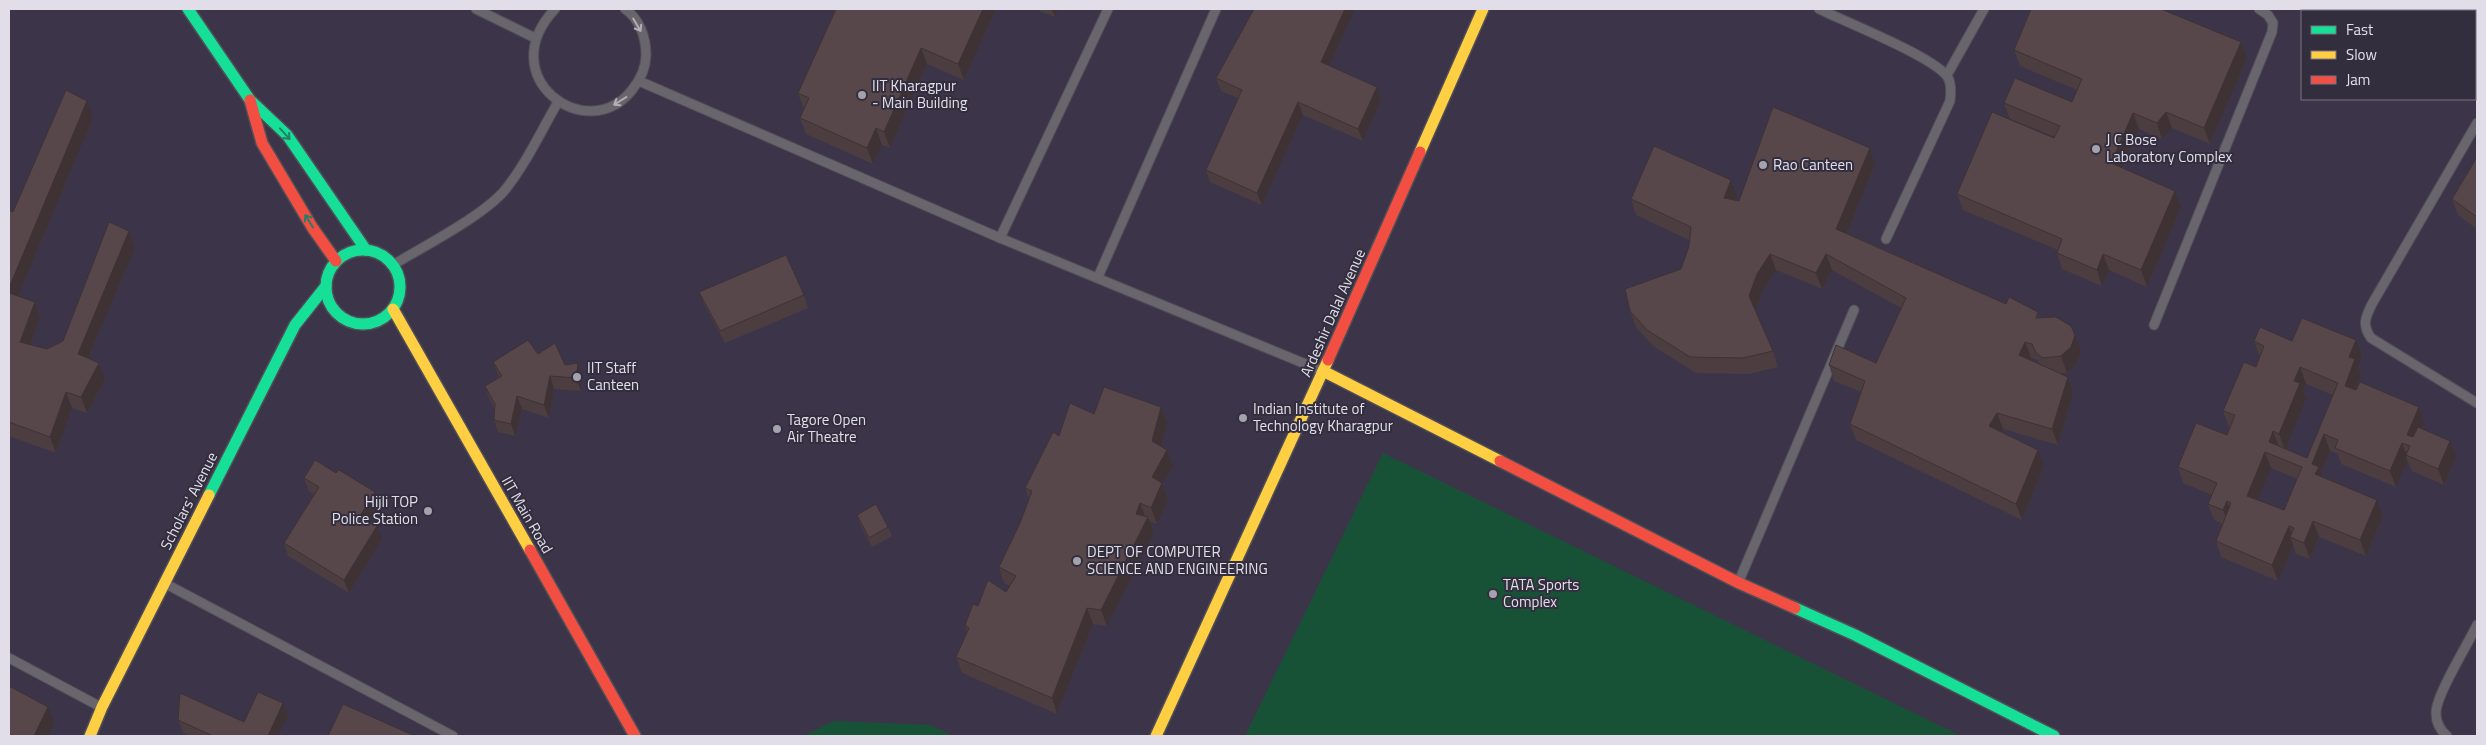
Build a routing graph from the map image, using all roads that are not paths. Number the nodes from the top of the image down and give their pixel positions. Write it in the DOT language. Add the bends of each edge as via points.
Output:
graph roads {
  1 [pos="188,9"];
  2 [pos="476,9"];
  3 [pos="555,9"];
  4 [pos="625,9"];
  5 [pos="1108,9"];
  6 [pos="1483,9"];
  7 [pos="1819,9"];
  8 [pos="1984,9"];
  9 [pos="2259,9"];
  10 [pos="1213,10"];
  11 [pos="535,38"];
  12 [pos="1947,75"];
  13 [pos="639,81"];
  14 [pos="250,100"];
  15 [pos="558,102"];
  16 [pos="2477,122"];
  17 [pos="1000,238"];
  18 [pos="1886,239"];
  19 [pos="366,250"];
  20 [pos="336,261"];
  21 [pos="393,265"];
  22 [pos="1098,277"];
  23 [pos="326,286"];
  24 [pos="393,308"];
  25 [pos="1854,310"];
  26 [pos="2154,325"];
  27 [pos="1323,371"];
  28 [pos="2477,403"];
  29 [pos="164,583"];
  30 [pos="1739,583"];
  31 [pos="2477,626"];
  32 [pos="9,658"];
  33 [pos="102,707"];
  34 [pos="90,736"];
  35 [pos="453,736"];
  36 [pos="635,736"];
  37 [pos="1156,736"];
  38 [pos="2054,736"];
  39 [pos="2447,736"];
  1 -- 14 [label="street"];
  2 -- 11 [label="lane"];
  3 -- 11 [label="lane" via="542,22"];
  4 -- 13 [label="lane, one-way" via="640,26 646,44 646,63"];
  5 -- 17 [label="lane"];
  6 -- 27 [label="street, Ardeshir Dalal Avenue"];
  7 -- 12 [label="lane" via="1927,60"];
  8 -- 12 [label="lane"];
  9 -- 26 [label="lane" via="2273,23 2272,32"];
  10 -- 22 [label="lane"];
  11 -- 15 [label="lane" via="532,56 536,74 545,90"];
  12 -- 18 [label="lane" via="1950,101"];
  13 -- 15 [label="lane, one-way" via="627,96 611,107 575,109"];
  13 -- 17 [label="lane"];
  14 -- 19 [label="street, one-way" via="287,135"];
  20 -- 14 [label="street, one-way" via="262,143"];
  15 -- 21 [label="lane" via="504,192 483,209"];
  16 -- 28 [label="lane" via="2372,304 2364,328 2371,338"];
  17 -- 22 [label="lane"];
  19 -- 20 [label="street" via="345,254"];
  19 -- 21 [label="street" via="385,257"];
  20 -- 23 [label="street"];
  21 -- 24 [label="street" via="400,286"];
  22 -- 27 [label="lane"];
  23 -- 24 [label="street" via="332,308 351,322 374,322"];
  23 -- 29 [label="street, Scholars' Avenue" via="295,325"];
  24 -- 36 [label="street, IIT Main Road"];
  25 -- 30 [label="lane"];
  27 -- 30 [label="street"];
  27 -- 37 [label="street, Ardeshir Dalal Avenue"];
  29 -- 33 [label="street, Scholars' Avenue"];
  29 -- 35 [label="lane"];
  30 -- 38 [label="street" via="1855,635"];
  31 -- 39 [label="lane" via="2436,711 2438,726"];
  32 -- 33 [label="lane"];
  33 -- 34 [label="street, Scholars' Avenue"];
}
